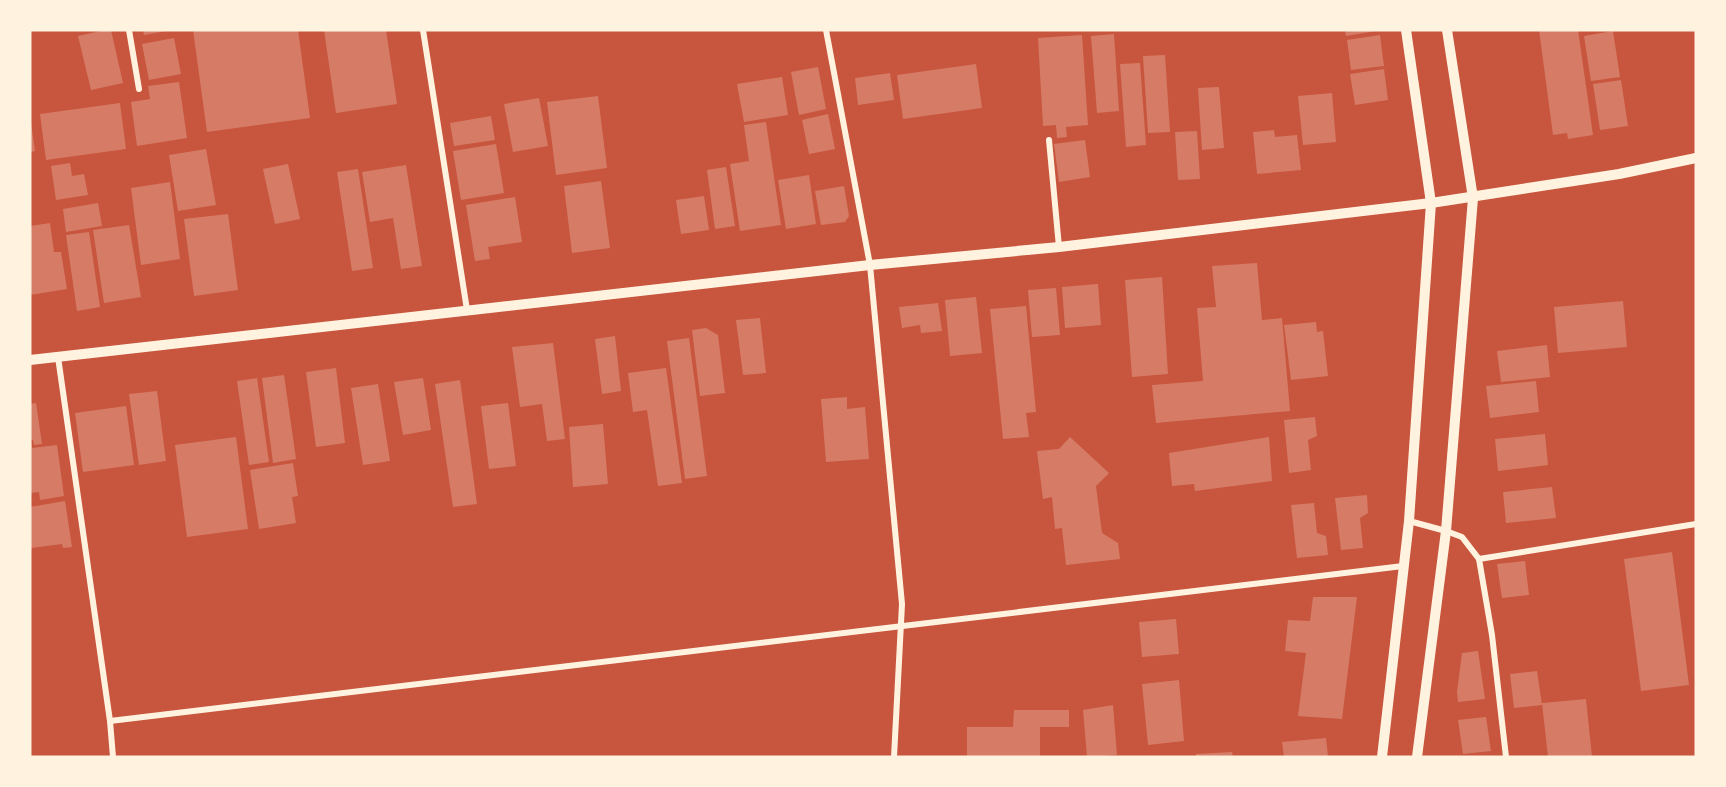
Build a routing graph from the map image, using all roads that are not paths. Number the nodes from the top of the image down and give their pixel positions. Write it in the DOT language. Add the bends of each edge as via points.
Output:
graph roads {
  1 [pos="129,30"];
  2 [pos="423,30"];
  3 [pos="826,30"];
  4 [pos="1406,30"];
  5 [pos="1447,30"];
  6 [pos="139,89"];
  7 [pos="1049,140"];
  8 [pos="1696,158"];
  9 [pos="1473,198"];
  10 [pos="1431,203"];
  11 [pos="1059,248"];
  12 [pos="870,265"];
  13 [pos="467,310"];
  14 [pos="58,357"];
  15 [pos="30,360"];
  16 [pos="1409,521"];
  17 [pos="1696,524"];
  18 [pos="1446,531"];
  19 [pos="1479,560"];
  20 [pos="1403,566"];
  21 [pos="901,627"];
  22 [pos="110,721"];
  23 [pos="113,757"];
  24 [pos="894,757"];
  25 [pos="1382,757"];
  26 [pos="1417,757"];
  27 [pos="1506,757"];
  1 -- 6 [label="street"];
  2 -- 13 [label="street"];
  3 -- 12 [label="street"];
  4 -- 10 [label="street"];
  5 -- 9 [label="street"];
  7 -- 11 [label="street"];
  8 -- 9 [label="street"];
  9 -- 10 [label="street"];
  9 -- 18 [label="street"];
  10 -- 11 [label="street"];
  10 -- 16 [label="street"];
  11 -- 12 [label="street"];
  12 -- 13 [label="street"];
  12 -- 21 [label="street"];
  13 -- 14 [label="street"];
  14 -- 15 [label="street"];
  14 -- 22 [label="street"];
  16 -- 18 [label="street"];
  16 -- 20 [label="street"];
  17 -- 19 [label="street"];
  18 -- 19 [label="street" via="1462,537"];
  18 -- 26 [label="street"];
  19 -- 27 [label="street"];
  20 -- 21 [label="street"];
  20 -- 25 [label="street"];
  21 -- 22 [label="street"];
  21 -- 24 [label="street"];
  22 -- 23 [label="street"];
}
